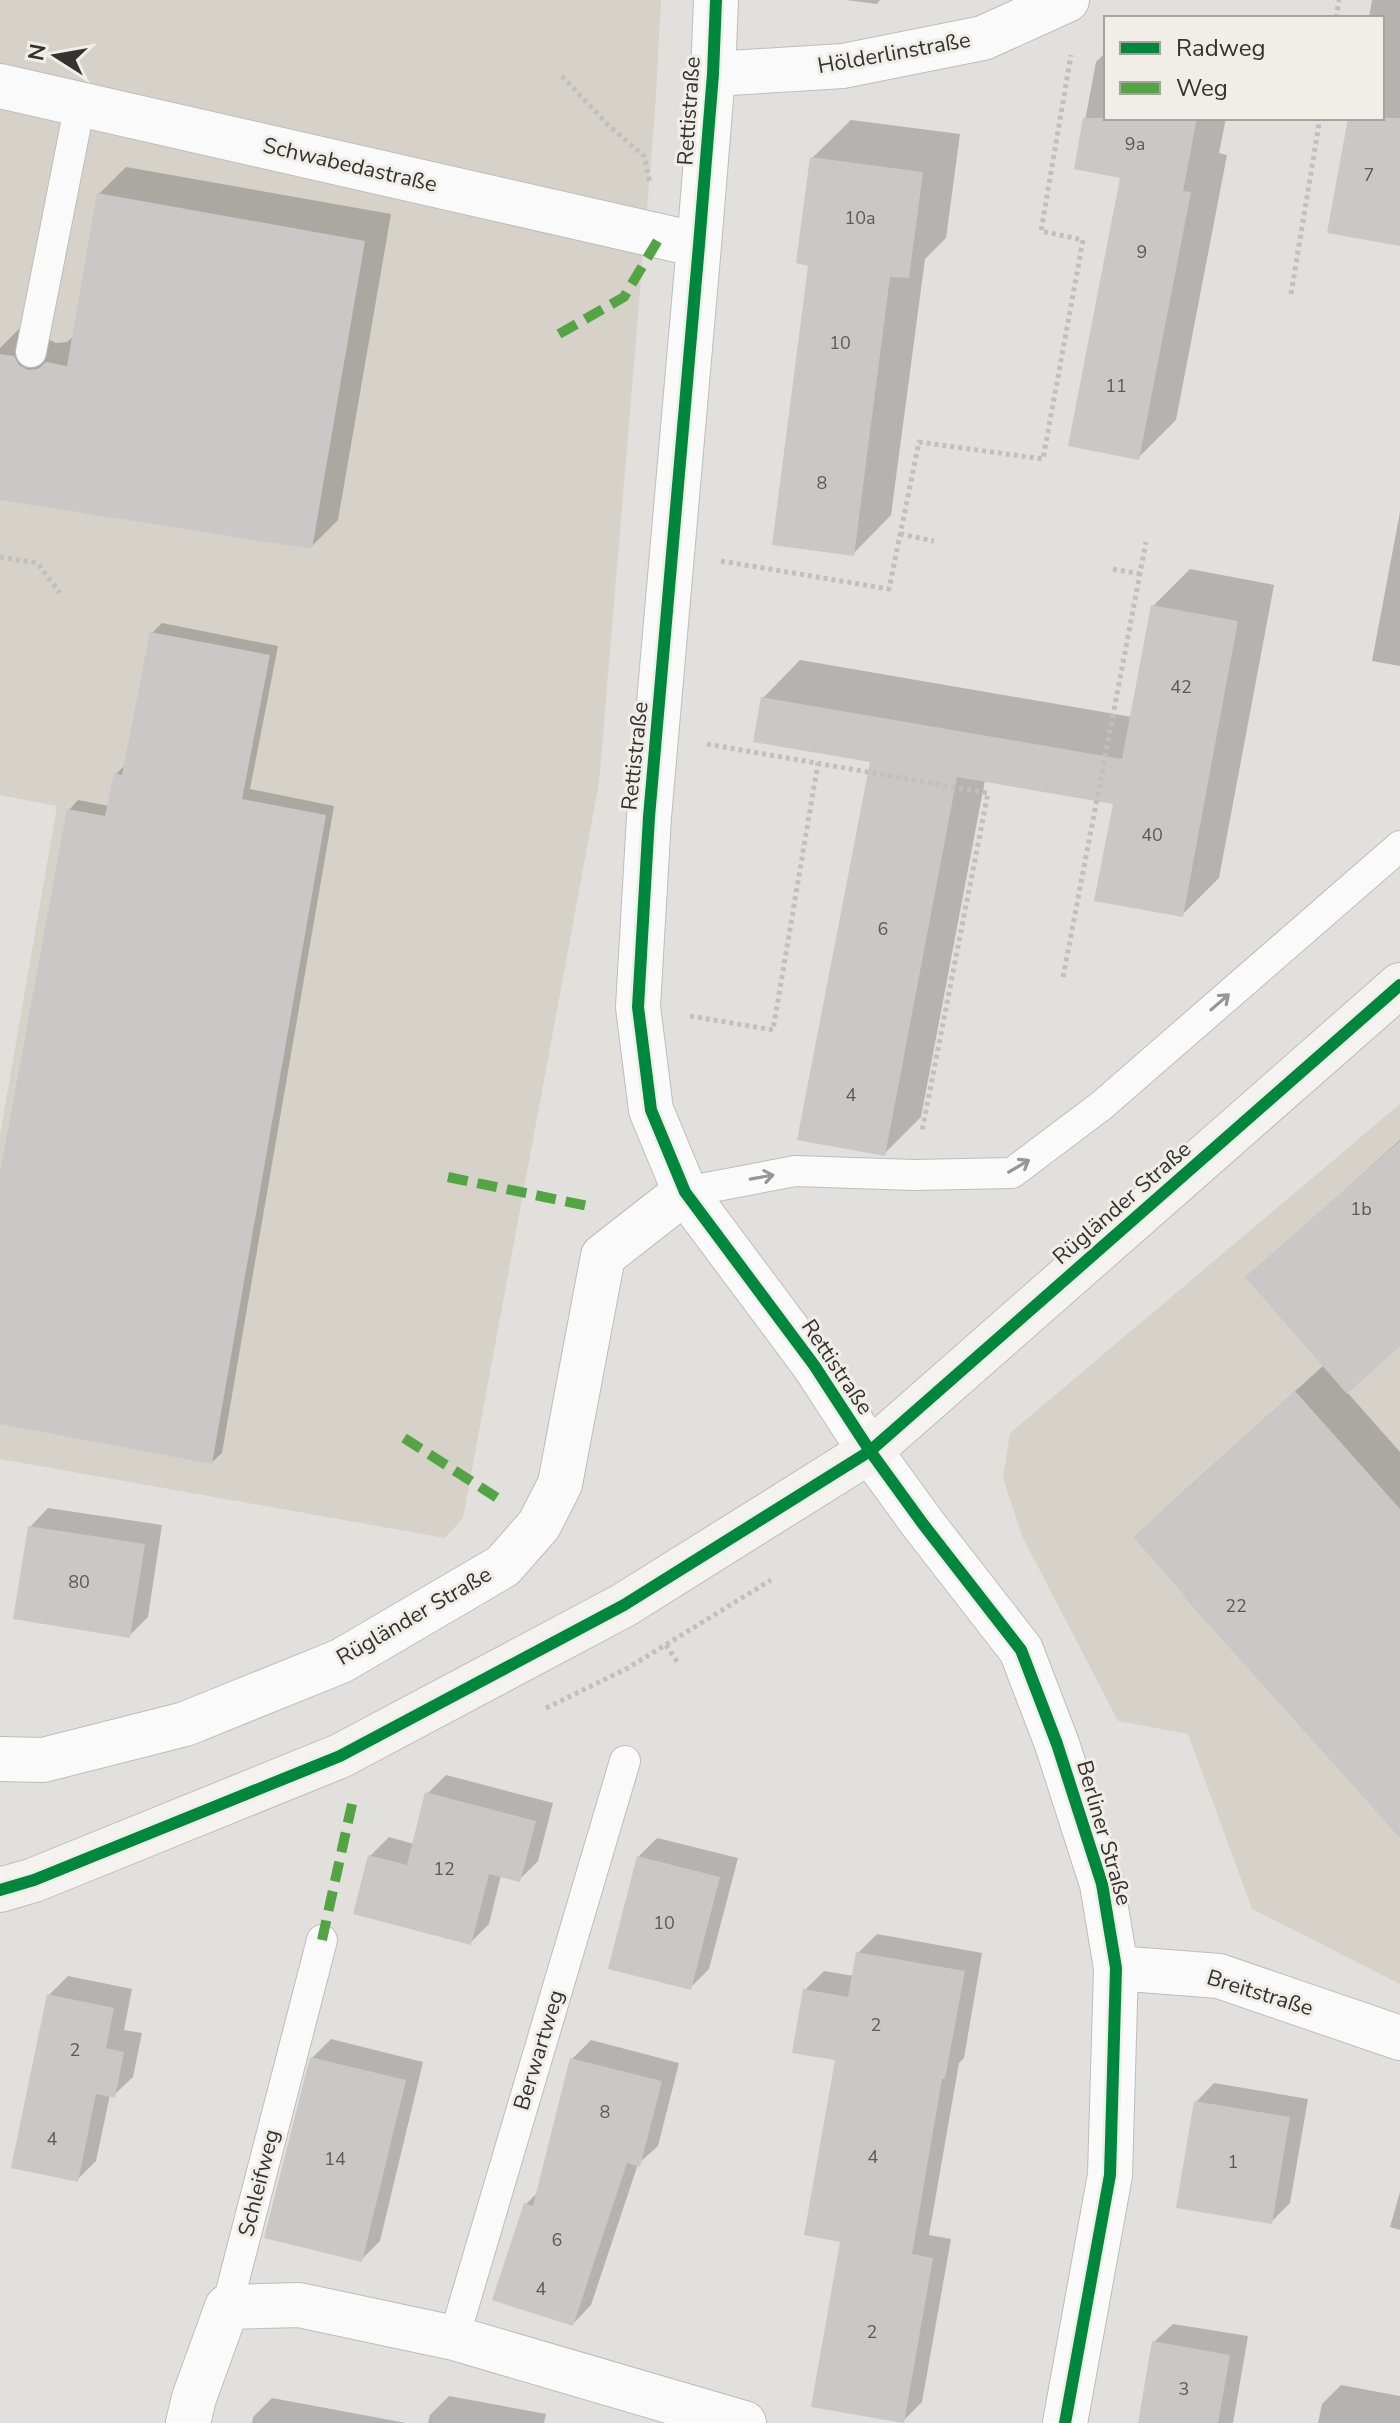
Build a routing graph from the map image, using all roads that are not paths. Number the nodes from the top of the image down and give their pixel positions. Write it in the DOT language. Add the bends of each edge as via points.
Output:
graph roads {
  1 [pos="716,0"];
  2 [pos="1067,0"];
  3 [pos="713,74"];
  4 [pos="0,86"];
  5 [pos="80,104"];
  6 [pos="680,240"];
  7 [pos="31,352"];
  8 [pos="1400,846"];
  9 [pos="1400,985"];
  10 [pos="685,1192"];
  11 [pos="870,1451"];
  12 [pos="0,1759"];
  13 [pos="625,1761"];
  14 [pos="0,1890"];
  15 [pos="322,1940"];
  16 [pos="1116,1968"];
  17 [pos="1400,2038"];
  18 [pos="227,2307"];
  19 [pos="454,2338"];
  20 [pos="188,2423"];
  21 [pos="744,2423"];
  22 [pos="1065,2423"];
  1 -- 3 [label="street, Rettistraße"];
  2 -- 3 [label="street, Hölderlinstraße" via="983,38 843,66"];
  3 -- 6 [label="street, Rettistraße"];
  4 -- 5 [label="street, Schwabedastraße"];
  5 -- 6 [label="street, Schwabedastraße"];
  5 -- 7 [label="lane"];
  6 -- 10 [label="street, Rettistraße" via="673,553 638,1007 651,1110"];
  10 -- 8 [label="lane, one-way" via="795,1171 1012,1173 1101,1106"];
  9 -- 11 [label="main road, Rügländer Straße"];
  10 -- 11 [label="street, Rettistraße" via="814,1365"];
  10 -- 12 [label="street, Rügländer Straße" via="603,1256 560,1484 539,1525 503,1566 341,1661 185,1724 43,1760"];
  11 -- 14 [label="main road, Rügländer Straße" via="624,1605 340,1756"];
  11 -- 16 [label="street, Berliner Straße" via="1021,1650 1102,1884"];
  13 -- 19 [label="lane, Berwartweg"];
  15 -- 18 [label="lane, Schleifweg"];
  16 -- 17 [label="street, Breitstraße" via="1219,1976"];
  16 -- 22 [label="street, Berliner Straße" via="1110,2175"];
  18 -- 19 [label="street" via="299,2305"];
  18 -- 20 [label="street, Schleifweg"];
  19 -- 21 [label="street"];
}
